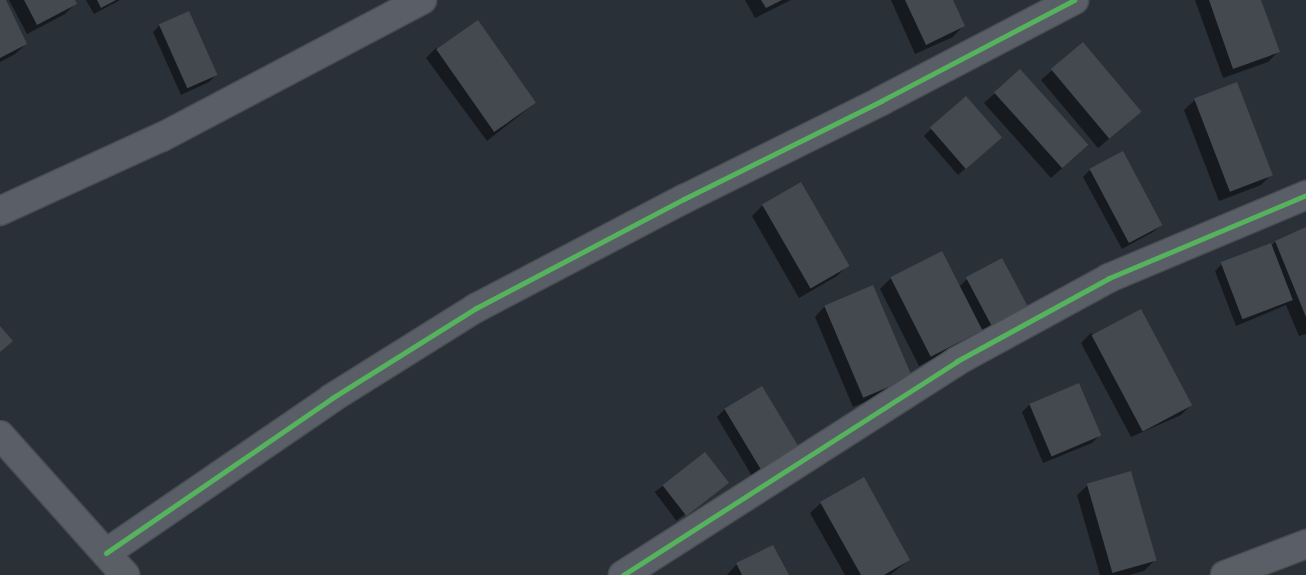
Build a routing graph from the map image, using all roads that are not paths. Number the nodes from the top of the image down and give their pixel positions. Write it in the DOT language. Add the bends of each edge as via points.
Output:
graph roads {
  1 [pos="422,0"];
  2 [pos="1074,0"];
  3 [pos="1306,195"];
  4 [pos="0,211"];
  5 [pos="0,435"];
  6 [pos="1306,544"];
  7 [pos="106,553"];
  8 [pos="125,575"];
  9 [pos="623,575"];
  10 [pos="1226,575"];
  1 -- 4 [label="street" via="162,137"];
  2 -- 7 [label="street" via="476,308 332,398"];
  3 -- 9 [label="street" via="1109,278 957,361"];
  5 -- 7 [label="street"];
  6 -- 10 [label="street"];
  7 -- 8 [label="street"];
}
